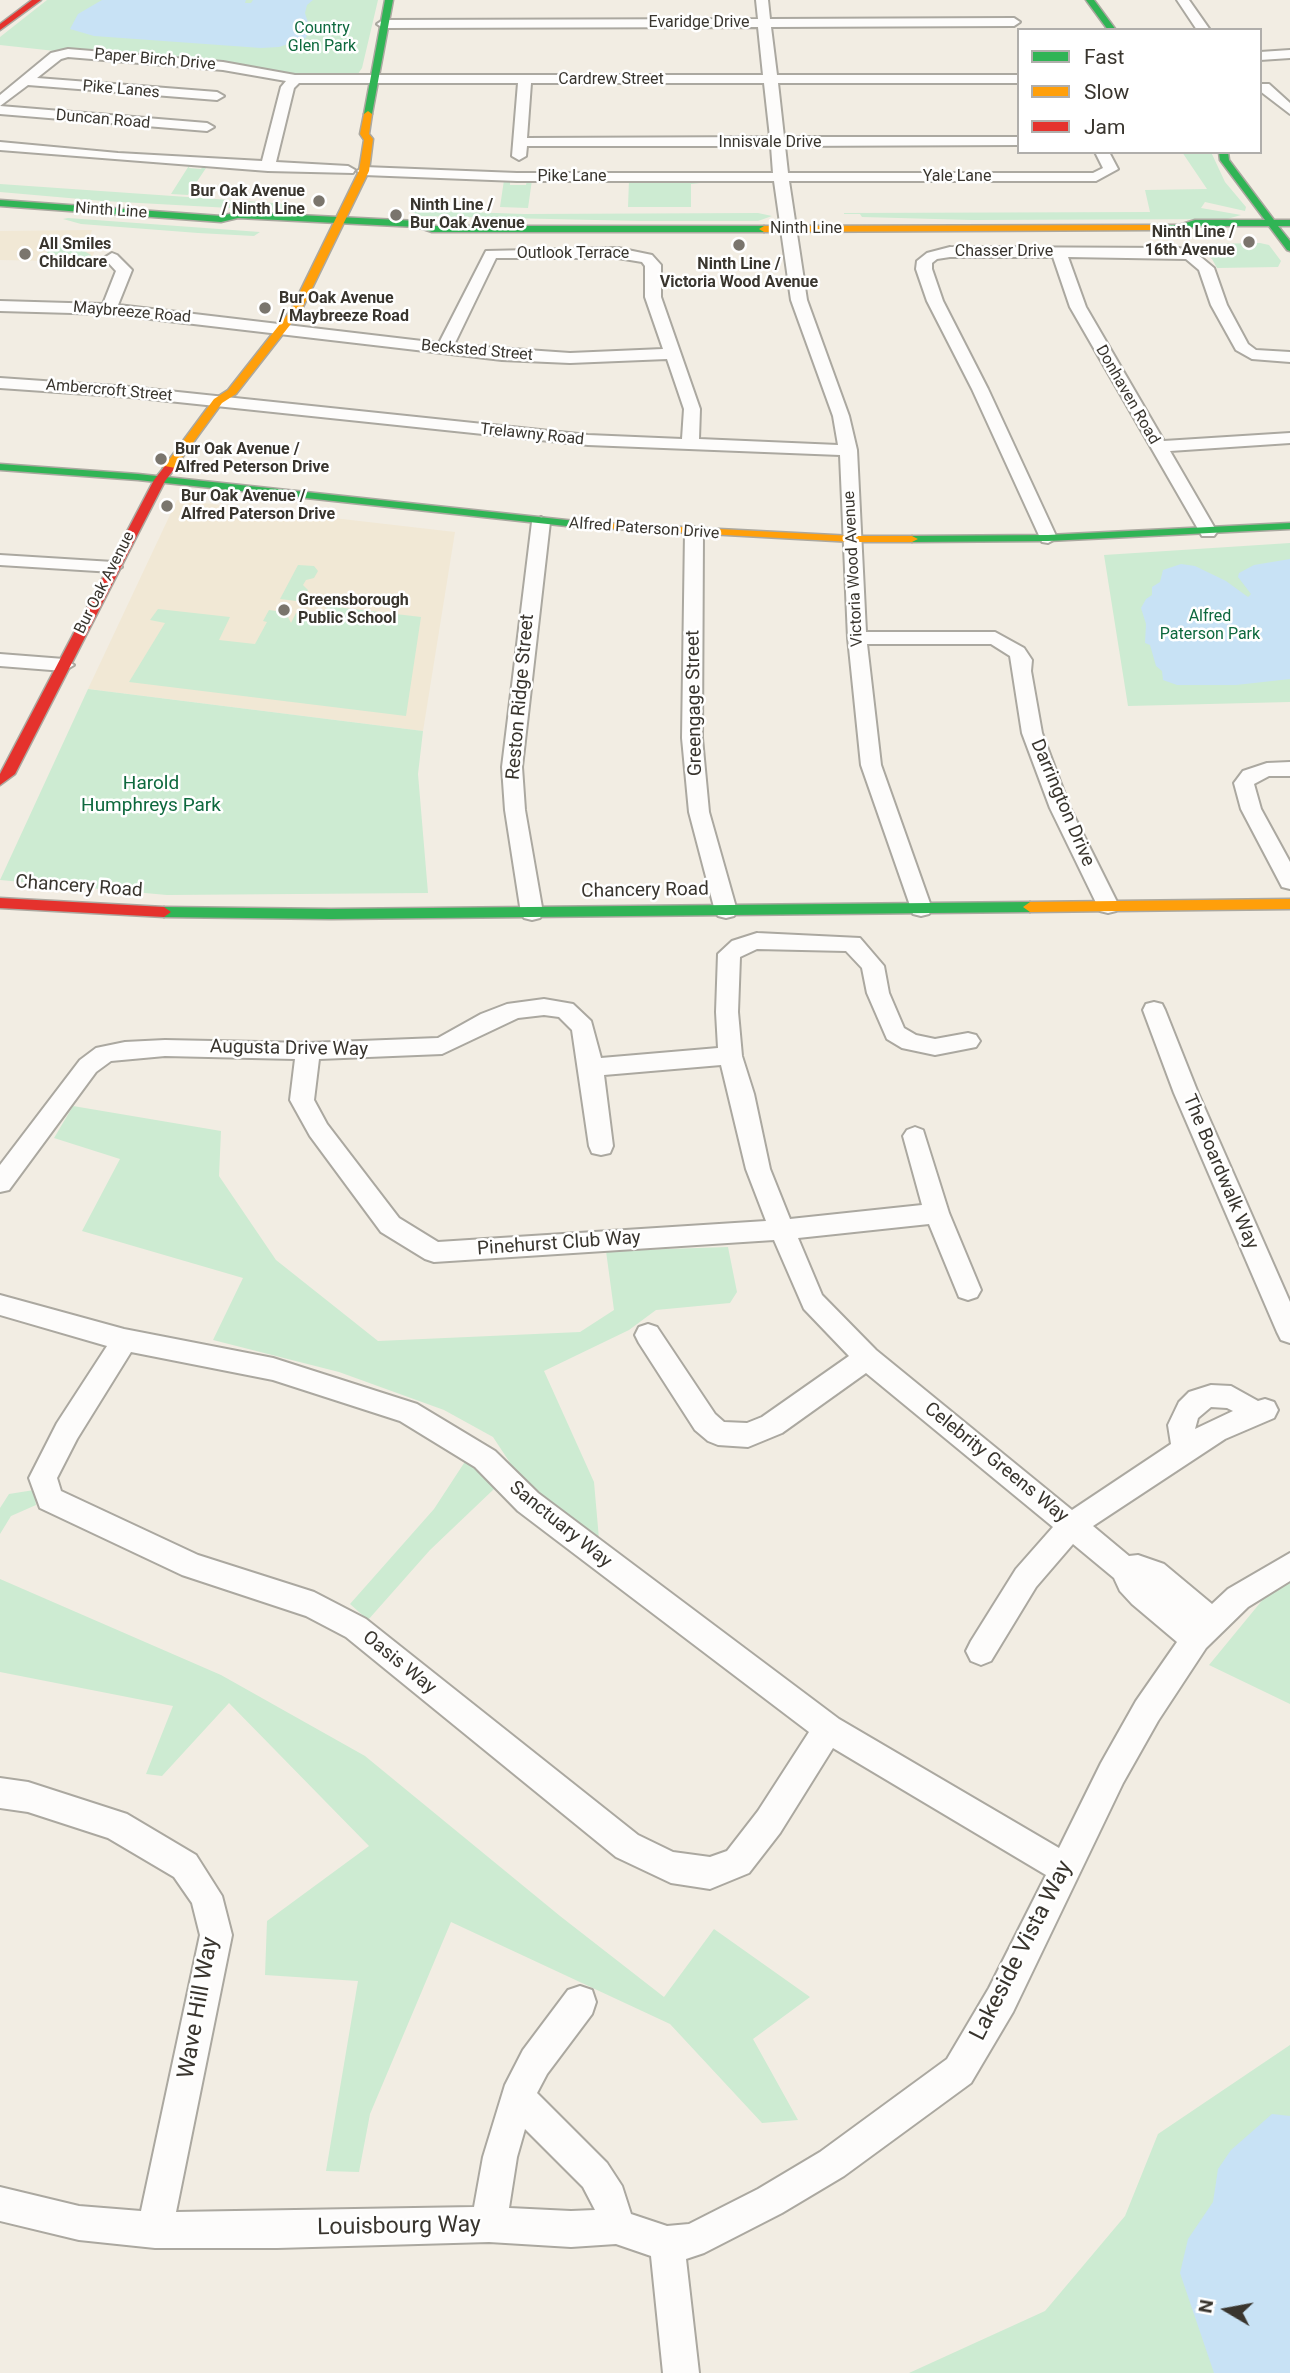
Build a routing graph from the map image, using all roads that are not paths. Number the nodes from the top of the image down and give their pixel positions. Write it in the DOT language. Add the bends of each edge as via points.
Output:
graph roads {
  1 [pos="37,0"];
  2 [pos="389,0"];
  3 [pos="762,0"];
  4 [pos="1090,0"];
  5 [pos="1183,0"];
  6 [pos="1007,9"];
  7 [pos="764,22"];
  8 [pos="383,24"];
  9 [pos="1017,26"];
  10 [pos="0,28"];
  11 [pos="1111,28"];
  12 [pos="1203,28"];
  13 [pos="1290,54"];
  14 [pos="1262,56"];
  15 [pos="234,68"];
  16 [pos="295,79"];
  17 [pos="1017,79"];
  18 [pos="373,80"];
  19 [pos="525,80"];
  20 [pos="770,80"];
  21 [pos="24,81"];
  22 [pos="221,87"];
  23 [pos="1264,87"];
  24 [pos="0,102"];
  25 [pos="0,110"];
  26 [pos="1290,110"];
  27 [pos="207,127"];
  28 [pos="1017,141"];
  29 [pos="521,142"];
  30 [pos="777,144"];
  31 [pos="0,146"];
  32 [pos="1103,154"];
  33 [pos="1225,154"];
  34 [pos="195,162"];
  35 [pos="268,167"];
  36 [pos="356,170"];
  37 [pos="517,177"];
  38 [pos="781,177"];
  39 [pos="0,203"];
  40 [pos="337,226"];
  41 [pos="314,229"];
  42 [pos="789,229"];
  43 [pos="1285,231"];
  44 [pos="1059,252"];
  45 [pos="112,258"];
  46 [pos="0,306"];
  47 [pos="108,309"];
  48 [pos="273,309"];
  49 [pos="263,326"];
  50 [pos="285,328"];
  51 [pos="444,348"];
  52 [pos="671,354"];
  53 [pos="1290,357"];
  54 [pos="0,383"];
  55 [pos="218,401"];
  56 [pos="1290,438"];
  57 [pos="690,445"];
  58 [pos="1158,447"];
  59 [pos="848,450"];
  60 [pos="0,467"];
  61 [pos="160,480"];
  62 [pos="541,522"];
  63 [pos="1290,526"];
  64 [pos="694,532"];
  65 [pos="1208,532"];
  66 [pos="1048,538"];
  67 [pos="853,539"];
  68 [pos="0,560"];
  69 [pos="113,567"];
  70 [pos="857,638"];
  71 [pos="0,660"];
  72 [pos="64,665"];
  73 [pos="1290,769"];
  74 [pos="3,776"];
  75 [pos="5,799"];
  76 [pos="1290,882"];
  77 [pos="0,903"];
  78 [pos="1290,904"];
  79 [pos="1108,906"];
  80 [pos="920,909"];
  81 [pos="726,911"];
  82 [pos="532,913"];
  83 [pos="1154,1010"];
  84 [pos="968,1041"];
  85 [pos="308,1051"];
  86 [pos="730,1056"];
  87 [pos="592,1067"];
  88 [pos="915,1136"];
  89 [pos="601,1146"];
  90 [pos="0,1182"];
  91 [pos="937,1213"];
  92 [pos="782,1230"];
  93 [pos="968,1290"];
  94 [pos="0,1305"];
  95 [pos="1290,1332"];
  96 [pos="648,1335"];
  97 [pos="124,1340"];
  98 [pos="867,1359"];
  99 [pos="1259,1412"];
  100 [pos="1072,1525"];
  101 [pos="1290,1566"];
  102 [pos="1205,1631"];
  103 [pos="981,1651"];
  104 [pos="828,1729"];
  105 [pos="0,1793"];
  106 [pos="1065,1870"];
  107 [pos="580,2002"];
  108 [pos="517,2097"];
  109 [pos="0,2204"];
  110 [pos="489,2224"];
  111 [pos="615,2226"];
  112 [pos="155,2230"];
  113 [pos="667,2245"];
  114 [pos="681,2373"];
  1 -- 10 [label="street"];
  2 -- 8 [label="street, Bur Oak Avenue"];
  3 -- 7 [label="street, Victoria Wood Avenue"];
  4 -- 11 [label="street"];
  5 -- 12 [label="street"];
  6 -- 9 [label="street"];
  7 -- 8 [label="street, Evaridge Drive"];
  7 -- 9 [label="street, Evaridge Drive"];
  7 -- 20 [label="street, Victoria Wood Avenue"];
  8 -- 18 [label="street, Bur Oak Avenue"];
  13 -- 14 [label="street"];
  15 -- 16 [label="street, Paper Birch Drive"];
  15 -- 21 [label="street, Paper Birch Drive" via="64,53"];
  15 -- 22 [label="street"];
  16 -- 18 [label="street, Cardrew Street"];
  16 -- 35 [label="street" via="288,87"];
  17 -- 20 [label="street, Cardrew Street"];
  18 -- 19 [label="street, Cardrew Street"];
  18 -- 36 [label="street, Bur Oak Avenue" via="364,134 357,140"];
  19 -- 20 [label="street, Cardrew Street"];
  19 -- 29 [label="street"];
  20 -- 30 [label="street, Victoria Wood Avenue"];
  21 -- 22 [label="street, Pike Lanes"];
  21 -- 24 [label="street"];
  22 -- 27 [label="street"];
  23 -- 26 [label="street"];
  25 -- 27 [label="street, Duncan Road"];
  27 -- 34 [label="street"];
  28 -- 30 [label="street, Innisvale Drive"];
  29 -- 30 [label="street, Innisvale Drive"];
  29 -- 37 [label="street"];
  30 -- 38 [label="street, Victoria Wood Avenue"];
  31 -- 34 [label="street, Pike Lane"];
  32 -- 38 [label="street, Yale Lane" via="1111,169 1096,177"];
  33 -- 43 [label="street" via="1225,160"];
  34 -- 35 [label="street, Pike Lane"];
  35 -- 36 [label="street, Pike Lane"];
  36 -- 37 [label="street, Pike Lane"];
  36 -- 40 [label="street, Bur Oak Avenue"];
  36 -- 41 [label="street, Bur Oak Avenue"];
  37 -- 38 [label="street, Pike Lane"];
  38 -- 42 [label="street, Victoria Wood Avenue"];
  39 -- 41 [label="street, Ninth Line" via="221,219 238,215"];
  40 -- 41 [label="street, Ninth Line"];
  40 -- 42 [label="street, Ninth Line"];
  40 -- 50 [label="street, Bur Oak Avenue"];
  42 -- 43 [label="street, Ninth Line" via="1180,228 1195,223"];
  42 -- 59 [label="street, Victoria Wood Avenue" via="799,300 841,415"];
  44 -- 53 [label="street, Chasser Drive" via="1191,256 1206,268 1219,305 1242,347 1252,354"];
  44 -- 58 [label="street, Donhaven Road" via="1077,307"];
  44 -- 66 [label="street, Chasser Drive" via="939,253 925,261 924,270"];
  45 -- 47 [label="street" via="124,270"];
  46 -- 47 [label="street, Maybreeze Road"];
  47 -- 49 [label="street, Maybreeze Road"];
  48 -- 49 [label="street, Bur Oak Avenue"];
  49 -- 50 [label="street"];
  49 -- 55 [label="street, Bur Oak Avenue" via="218,391"];
  50 -- 51 [label="street, Becksted Street"];
  50 -- 55 [label="street, Bur Oak Avenue" via="232,393"];
  51 -- 52 [label="street, Becksted Street" via="570,358"];
  51 -- 52 [label="street, Outlook Terrace" via="491,254 618,253 640,255 653,265 653,297"];
  52 -- 57 [label="street, Outlook Terrace" via="692,409"];
  54 -- 55 [label="street, Ambercroft Street"];
  55 -- 57 [label="street, Trelawny Road" via="574,439"];
  55 -- 61 [label="street, Bur Oak Avenue"];
  56 -- 58 [label="street"];
  57 -- 59 [label="street, Trelawny Road"];
  58 -- 65 [label="street, Donhaven Road"];
  59 -- 67 [label="street, Victoria Wood Avenue"];
  60 -- 61 [label="street, Alfred Paterson Drive"];
  61 -- 62 [label="street, Alfred Paterson Drive"];
  61 -- 69 [label="street, Bur Oak Avenue"];
  62 -- 64 [label="street, Alfred Paterson Drive"];
  62 -- 82 [label="street, Reston Ridge Street" via="512,767 514,810"];
  63 -- 65 [label="street, Alfred Paterson Drive"];
  64 -- 67 [label="street, Alfred Paterson Drive"];
  64 -- 81 [label="street, Greengage Street" via="691,738 699,812"];
  65 -- 66 [label="street, Alfred Paterson Drive"];
  66 -- 67 [label="street, Alfred Paterson Drive"];
  67 -- 70 [label="street, Victoria Wood Avenue"];
  68 -- 69 [label="street"];
  69 -- 72 [label="street, Bur Oak Avenue"];
  70 -- 79 [label="street, Darrington Drive" via="995,638 1017,652 1032,733 1060,808"];
  70 -- 80 [label="street, Victoria Wood Avenue" via="871,765"];
  71 -- 72 [label="street"];
  72 -- 74 [label="street, Bur Oak Avenue"];
  73 -- 76 [label="street" via="1267,770 1244,783 1251,808"];
  74 -- 75 [label="street, Bur Oak Avenue" via="10,788"];
  77 -- 82 [label="street, Chancery Road" via="153,912"];
  78 -- 79 [label="street, Chancery Road"];
  79 -- 80 [label="street, Chancery Road"];
  80 -- 81 [label="street, Chancery Road"];
  81 -- 82 [label="street, Chancery Road"];
  83 -- 95 [label="street, The Boardwalk Way"];
  84 -- 86 [label="street" via="935,1047 910,1042 895,1033 878,993 873,966 852,943 757,941 729,954"];
  85 -- 87 [label="street, Augusta Drive Way" via="442,1046 514,1010 544,1007 576,1017 583,1027"];
  85 -- 90 [label="street, Augusta Drive Way" via="164,1048 104,1054 88,1066"];
  85 -- 92 [label="street, Pinehurst Club Way" via="302,1100 318,1130 390,1225 434,1252"];
  86 -- 87 [label="street"];
  86 -- 92 [label="street, Celebrity Greens Way" via="758,1169"];
  87 -- 89 [label="street, Augusta Drive Way"];
  88 -- 91 [label="street"];
  91 -- 92 [label="street, Pinehurst Club Way"];
  91 -- 93 [label="street"];
  92 -- 98 [label="street, Celebrity Greens Way" via="813,1302"];
  94 -- 97 [label="street, Sanctuary Way"];
  96 -- 98 [label="street" via="705,1422 718,1433 748,1435 772,1425"];
  97 -- 104 [label="street, Sanctuary Way" via="274,1369 408,1412 485,1459 528,1502"];
  97 -- 104 [label="street, Oasis Way" via="67,1430 43,1478 50,1499 192,1566 314,1605 356,1628 627,1846 671,1867 710,1873 737,1863"];
  98 -- 100 [label="street, Celebrity Greens Way"];
  99 -- 100 [label="street" via="1186,1449"];
  100 -- 102 [label="street, Celebrity Greens Way" via="1124,1569 1142,1595"];
  100 -- 103 [label="street" via="1026,1577"];
  101 -- 102 [label="street, Lakeside Vista Way" via="1237,1598"];
  102 -- 106 [label="street, Lakeside Vista Way" via="1147,1711"];
  104 -- 106 [label="street, Sanctuary Way"];
  105 -- 112 [label="street, Wave Hill Way" via="28,1797 116,1825 185,1866 206,1896 216,1935"];
  106 -- 113 [label="street, Lakeside Vista Way" via="1001,2000 959,2071 854,2149 780,2195 692,2241"];
  107 -- 108 [label="street" via="535,2062"];
  108 -- 110 [label="street" via="500,2157"];
  108 -- 111 [label="street" via="595,2175 610,2198"];
  109 -- 112 [label="street, Louisbourg Way" via="79,2222"];
  110 -- 111 [label="street, Louisbourg Way" via="571,2229"];
  110 -- 112 [label="street, Louisbourg Way"];
  111 -- 113 [label="street, Louisbourg Way"];
  113 -- 114 [label="street"];
}
